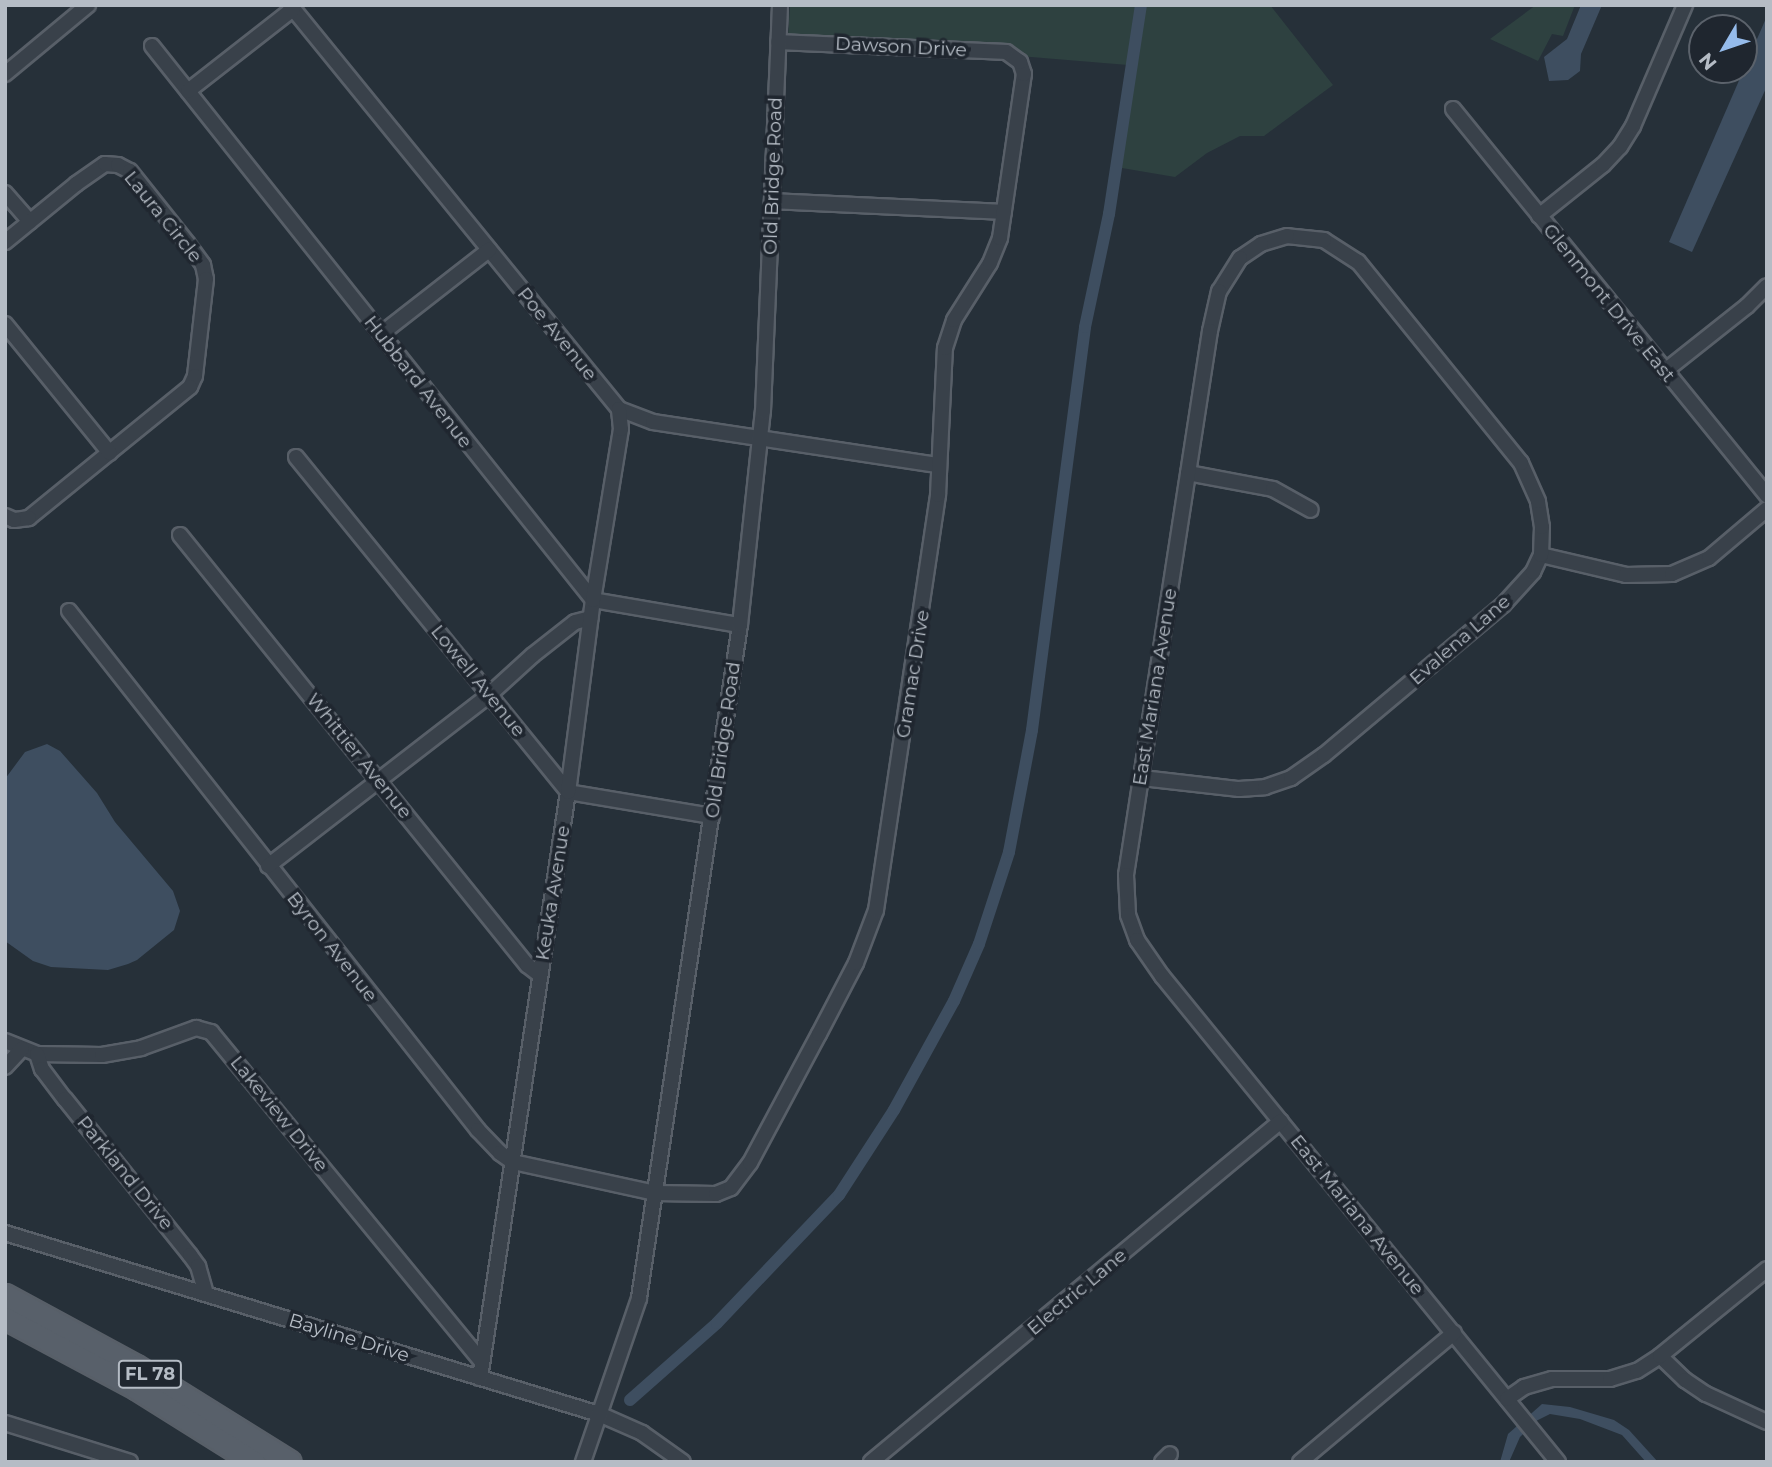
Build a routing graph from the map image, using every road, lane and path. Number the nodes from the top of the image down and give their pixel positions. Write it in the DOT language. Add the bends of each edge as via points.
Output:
graph roads {
  1 [pos="88,5"];
  2 [pos="780,5"];
  3 [pos="1685,5"];
  4 [pos="292,7"];
  5 [pos="778,42"];
  6 [pos="152,46"];
  7 [pos="1020,62"];
  8 [pos="5,74"];
  9 [pos="188,91"];
  10 [pos="1453,109"];
  11 [pos="5,193"];
  12 [pos="772,201"];
  13 [pos="1004,212"];
  14 [pos="1539,216"];
  15 [pos="30,222"];
  16 [pos="5,242"];
  17 [pos="489,250"];
  18 [pos="1767,285"];
  19 [pos="5,324"];
  20 [pos="381,334"];
  21 [pos="1665,371"];
  22 [pos="619,409"];
  23 [pos="760,438"];
  24 [pos="110,453"];
  25 [pos="296,457"];
  26 [pos="939,465"];
  27 [pos="1188,473"];
  28 [pos="1767,496"];
  29 [pos="1767,509"];
  30 [pos="1311,510"];
  31 [pos="5,516"];
  32 [pos="180,535"];
  33 [pos="1541,555"];
  34 [pos="593,600"];
  35 [pos="69,611"];
  36 [pos="591,618"];
  37 [pos="740,625"];
  38 [pos="489,695"];
  39 [pos="1142,778"];
  40 [pos="378,780"];
  41 [pos="568,792"];
  42 [pos="712,816"];
  43 [pos="268,866"];
  44 [pos="540,975"];
  45 [pos="5,1041"];
  46 [pos="22,1049"];
  47 [pos="37,1054"];
  48 [pos="5,1067"];
  49 [pos="1281,1121"];
  50 [pos="513,1161"];
  51 [pos="655,1193"];
  52 [pos="5,1233"];
  53 [pos="1767,1269"];
  54 [pos="206,1294"];
  55 [pos="5,1295"];
  56 [pos="5,1318"];
  57 [pos="1454,1333"];
  58 [pos="1660,1356"];
  59 [pos="482,1362"];
  60 [pos="480,1378"];
  61 [pos="1507,1399"];
  62 [pos="599,1413"];
  63 [pos="1767,1422"];
  64 [pos="5,1423"];
  65 [pos="130,1462"];
  66 [pos="254,1462"];
  67 [pos="290,1462"];
  68 [pos="583,1462"];
  69 [pos="682,1462"];
  70 [pos="871,1462"];
  71 [pos="1300,1462"];
  72 [pos="1558,1462"];
  1 -- 8 [label="street"];
  2 -- 5 [label="street, Old Bridge Road"];
  3 -- 14 [label="street" via="1620,147"];
  4 -- 9 [label="street"];
  4 -- 17 [label="street, Poe Avenue"];
  5 -- 7 [label="street, Dawson Drive" via="1006,52"];
  5 -- 12 [label="street, Old Bridge Road"];
  6 -- 9 [label="street, Hubbard Avenue"];
  7 -- 13 [label="street, Gramac Drive" via="1024,74 1021,108"];
  9 -- 20 [label="street, Hubbard Avenue"];
  10 -- 14 [label="street, Glenmont Drive East"];
  11 -- 15 [label="street"];
  12 -- 13 [label="street"];
  12 -- 23 [label="street, Old Bridge Road"];
  13 -- 26 [label="street, Gramac Drive" via="997,250 948,334"];
  14 -- 21 [label="street, Glenmont Drive East"];
  15 -- 16 [label="street, Laura Circle"];
  15 -- 24 [label="street, Laura Circle" via="105,164 118,164 136,178 203,265 206,279 190,387"];
  17 -- 20 [label="street"];
  17 -- 22 [label="street, Poe Avenue"];
  18 -- 21 [label="street"];
  19 -- 24 [label="street"];
  20 -- 34 [label="street, Hubbard Avenue"];
  21 -- 28 [label="street, Glenmont Drive East"];
  22 -- 23 [label="street, Poe Avenue" via="653,422"];
  22 -- 34 [label="street, Keuka Avenue" via="621,429"];
  23 -- 26 [label="street, Poe Avenue"];
  23 -- 37 [label="street, Old Bridge Road"];
  24 -- 31 [label="street, Laura Circle" via="29,518"];
  25 -- 38 [label="street, Lowell Avenue"];
  26 -- 51 [label="street, Gramac Drive" via="924,600 876,910 868,934 743,1174 731,1188 716,1194"];
  27 -- 30 [label="street" via="1273,489"];
  27 -- 33 [label="street, East Mariana Avenue" via="1210,331 1224,278 1240,258 1261,244 1287,236 1312,237 1337,245 1358,262 1521,463 1538,501"];
  27 -- 39 [label="street, East Mariana Avenue"];
  29 -- 33 [label="street" via="1709,558 1672,574 1626,575"];
  32 -- 40 [label="street, Whittier Avenue"];
  33 -- 39 [label="street, Evalena Lane" via="1533,572 1503,605 1291,778 1239,789"];
  34 -- 36 [label="street, Keuka Avenue"];
  34 -- 37 [label="street"];
  35 -- 43 [label="street, Byron Avenue"];
  36 -- 38 [label="street" via="575,622"];
  36 -- 41 [label="street, Keuka Avenue"];
  37 -- 42 [label="street, Old Bridge Road"];
  38 -- 40 [label="street"];
  38 -- 41 [label="street, Lowell Avenue"];
  39 -- 49 [label="street, East Mariana Avenue" via="1125,888 1137,940"];
  40 -- 43 [label="street"];
  40 -- 44 [label="street, Whittier Avenue" via="527,965"];
  41 -- 42 [label="street"];
  41 -- 44 [label="street, Keuka Avenue"];
  42 -- 51 [label="street, Old Bridge Road"];
  43 -- 50 [label="street, Byron Avenue" via="478,1130"];
  44 -- 50 [label="street, Keuka Avenue"];
  45 -- 46 [label="street, Lakeview Drive"];
  46 -- 47 [label="street, Lakeview Drive"];
  46 -- 48 [label="street"];
  47 -- 54 [label="street, Parkland Drive" via="50,1079 198,1266"];
  47 -- 59 [label="street, Lakeview Drive" via="123,1053 196,1028 211,1031"];
  49 -- 57 [label="street, East Mariana Avenue"];
  49 -- 70 [label="street, Electric Lane"];
  50 -- 51 [label="street, Byron Avenue"];
  50 -- 59 [label="street, Keuka Avenue"];
  51 -- 62 [label="street, Old Bridge Road" via="636,1313"];
  52 -- 54 [label="street, Bayline Drive"];
  53 -- 58 [label="street"];
  54 -- 60 [label="street, Bayline Drive"];
  55 -- 67 [label="main road, FL 78" via="136,1366"];
  56 -- 66 [label="main road, FL 78" via="136,1388"];
  57 -- 61 [label="street, East Mariana Avenue"];
  57 -- 71 [label="street"];
  58 -- 61 [label="street" via="1624,1377 1552,1379 1524,1387"];
  58 -- 63 [label="street" via="1706,1394"];
  59 -- 60 [label="street, Keuka Avenue"];
  60 -- 62 [label="street, Bayline Drive"];
  61 -- 72 [label="street, East Mariana Avenue"];
  62 -- 68 [label="street, Old Bridge Road"];
  62 -- 69 [label="street, Bayline Drive" via="642,1433"];
  64 -- 65 [label="street"];
}
